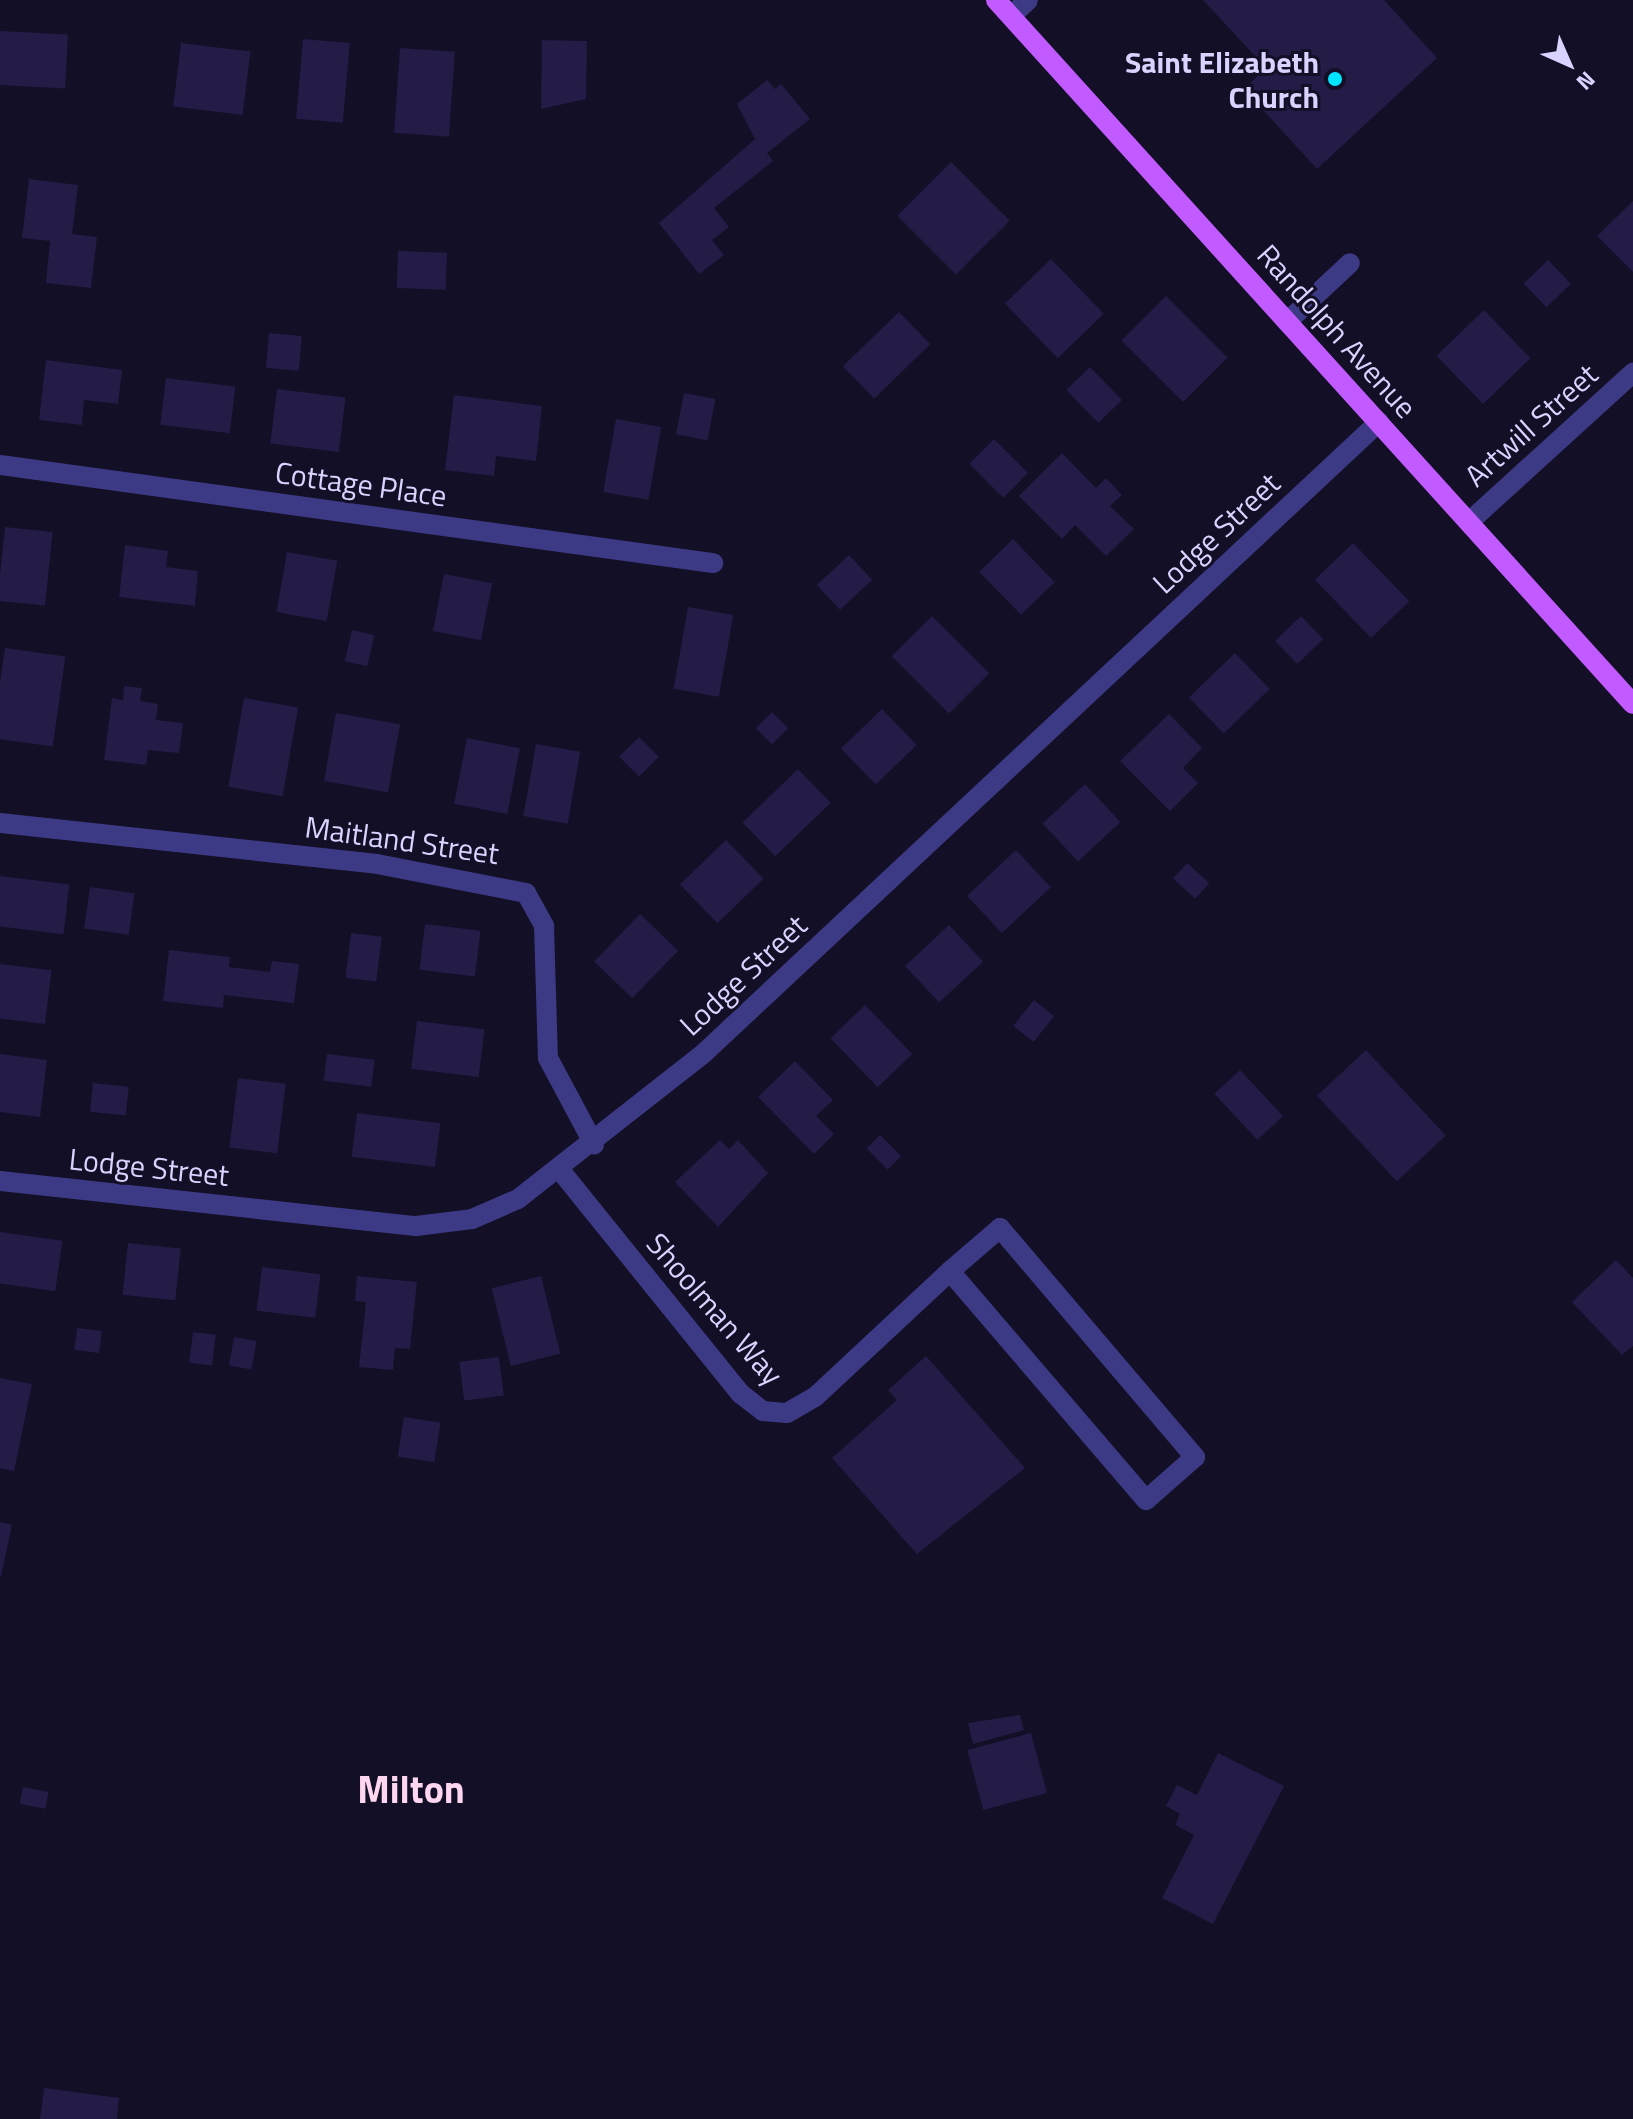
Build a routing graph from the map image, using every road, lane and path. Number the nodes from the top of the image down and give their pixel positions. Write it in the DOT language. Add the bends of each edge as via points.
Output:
graph roads {
  1 [pos="996,0"];
  2 [pos="1028,0"];
  3 [pos="1011,16"];
  4 [pos="1350,263"];
  5 [pos="1287,322"];
  6 [pos="1633,373"];
  7 [pos="1379,422"];
  8 [pos="0,465"];
  9 [pos="1469,522"];
  10 [pos="713,563"];
  11 [pos="1633,704"];
  12 [pos="0,823"];
  13 [pos="594,1144"];
  14 [pos="560,1170"];
  15 [pos="0,1181"];
  16 [pos="950,1271"];
  1 -- 3 [label="main road, Randolph Avenue"];
  2 -- 3 [label="street"];
  3 -- 5 [label="main road, Randolph Avenue"];
  4 -- 5 [label="street"];
  5 -- 7 [label="main road, Randolph Avenue"];
  6 -- 9 [label="street, Artwill Street"];
  7 -- 9 [label="main road, Randolph Avenue"];
  7 -- 13 [label="street, Lodge Street" via="704,1053"];
  8 -- 10 [label="street, Cottage Place"];
  9 -- 11 [label="main road, Randolph Avenue"];
  12 -- 13 [label="street, Maitland Street" via="377,864 526,893 544,926 548,1058"];
  13 -- 14 [label="street, Lodge Street"];
  14 -- 15 [label="street, Lodge Street" via="494,1211 416,1226"];
  14 -- 16 [label="street, Shoolman Way" via="741,1394 763,1411 787,1413 815,1397"];
  16 -- 16 [label="street, Shoolman Way" via="1146,1500 1195,1457 1000,1228"];
}
